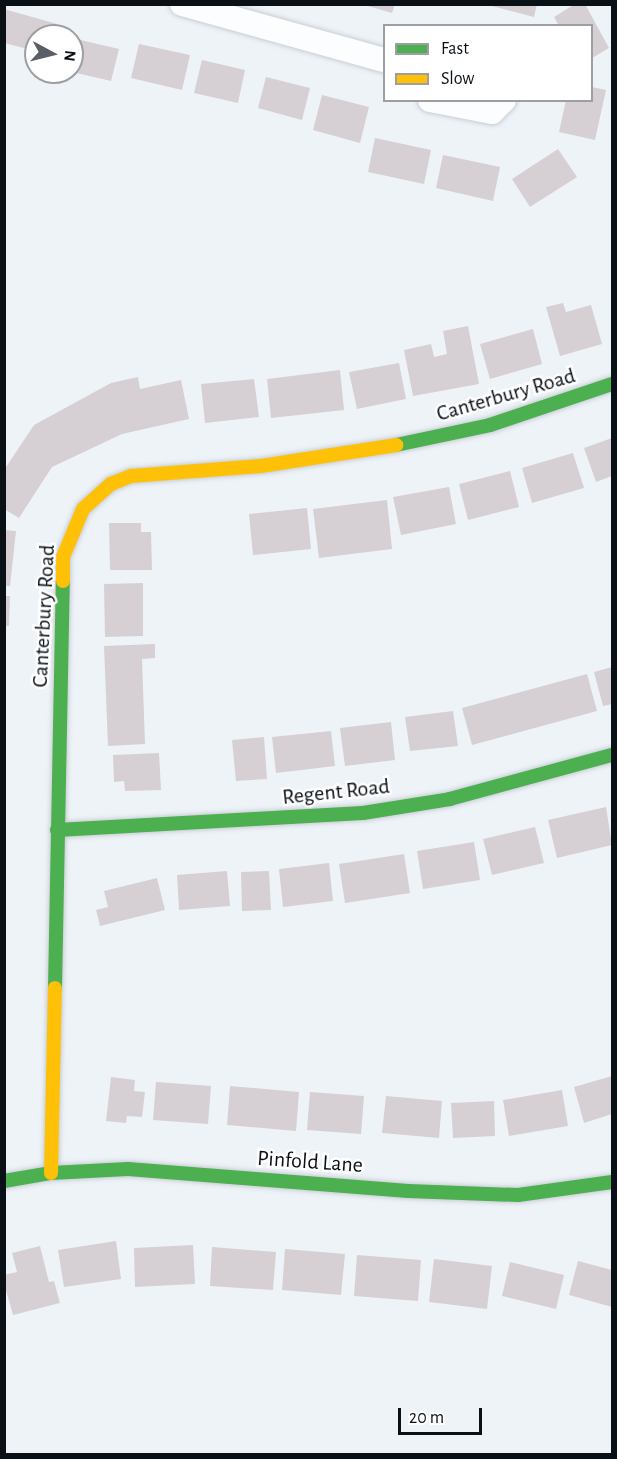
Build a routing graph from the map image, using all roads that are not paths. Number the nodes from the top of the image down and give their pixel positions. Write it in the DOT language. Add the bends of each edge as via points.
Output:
graph roads {
  1 [pos="182,4"];
  2 [pos="383,60"];
  3 [pos="440,102"];
  4 [pos="502,102"];
  5 [pos="612,384"];
  6 [pos="612,754"];
  7 [pos="57,830"];
  8 [pos="51,1173"];
  9 [pos="4,1181"];
  10 [pos="612,1182"];
  1 -- 2 [label="street"];
  3 -- 4 [label="street" via="492,112"];
  5 -- 7 [label="street, Canterbury Road" via="490,425 389,447 261,466 131,476 95,496 75,522 63,557"];
  6 -- 7 [label="street, Regent Road" via="450,799 363,813"];
  7 -- 8 [label="street, Canterbury Road"];
  8 -- 9 [label="street, Pinfold Lane"];
  8 -- 10 [label="street, Pinfold Lane" via="128,1169 408,1191 518,1195"];
}
